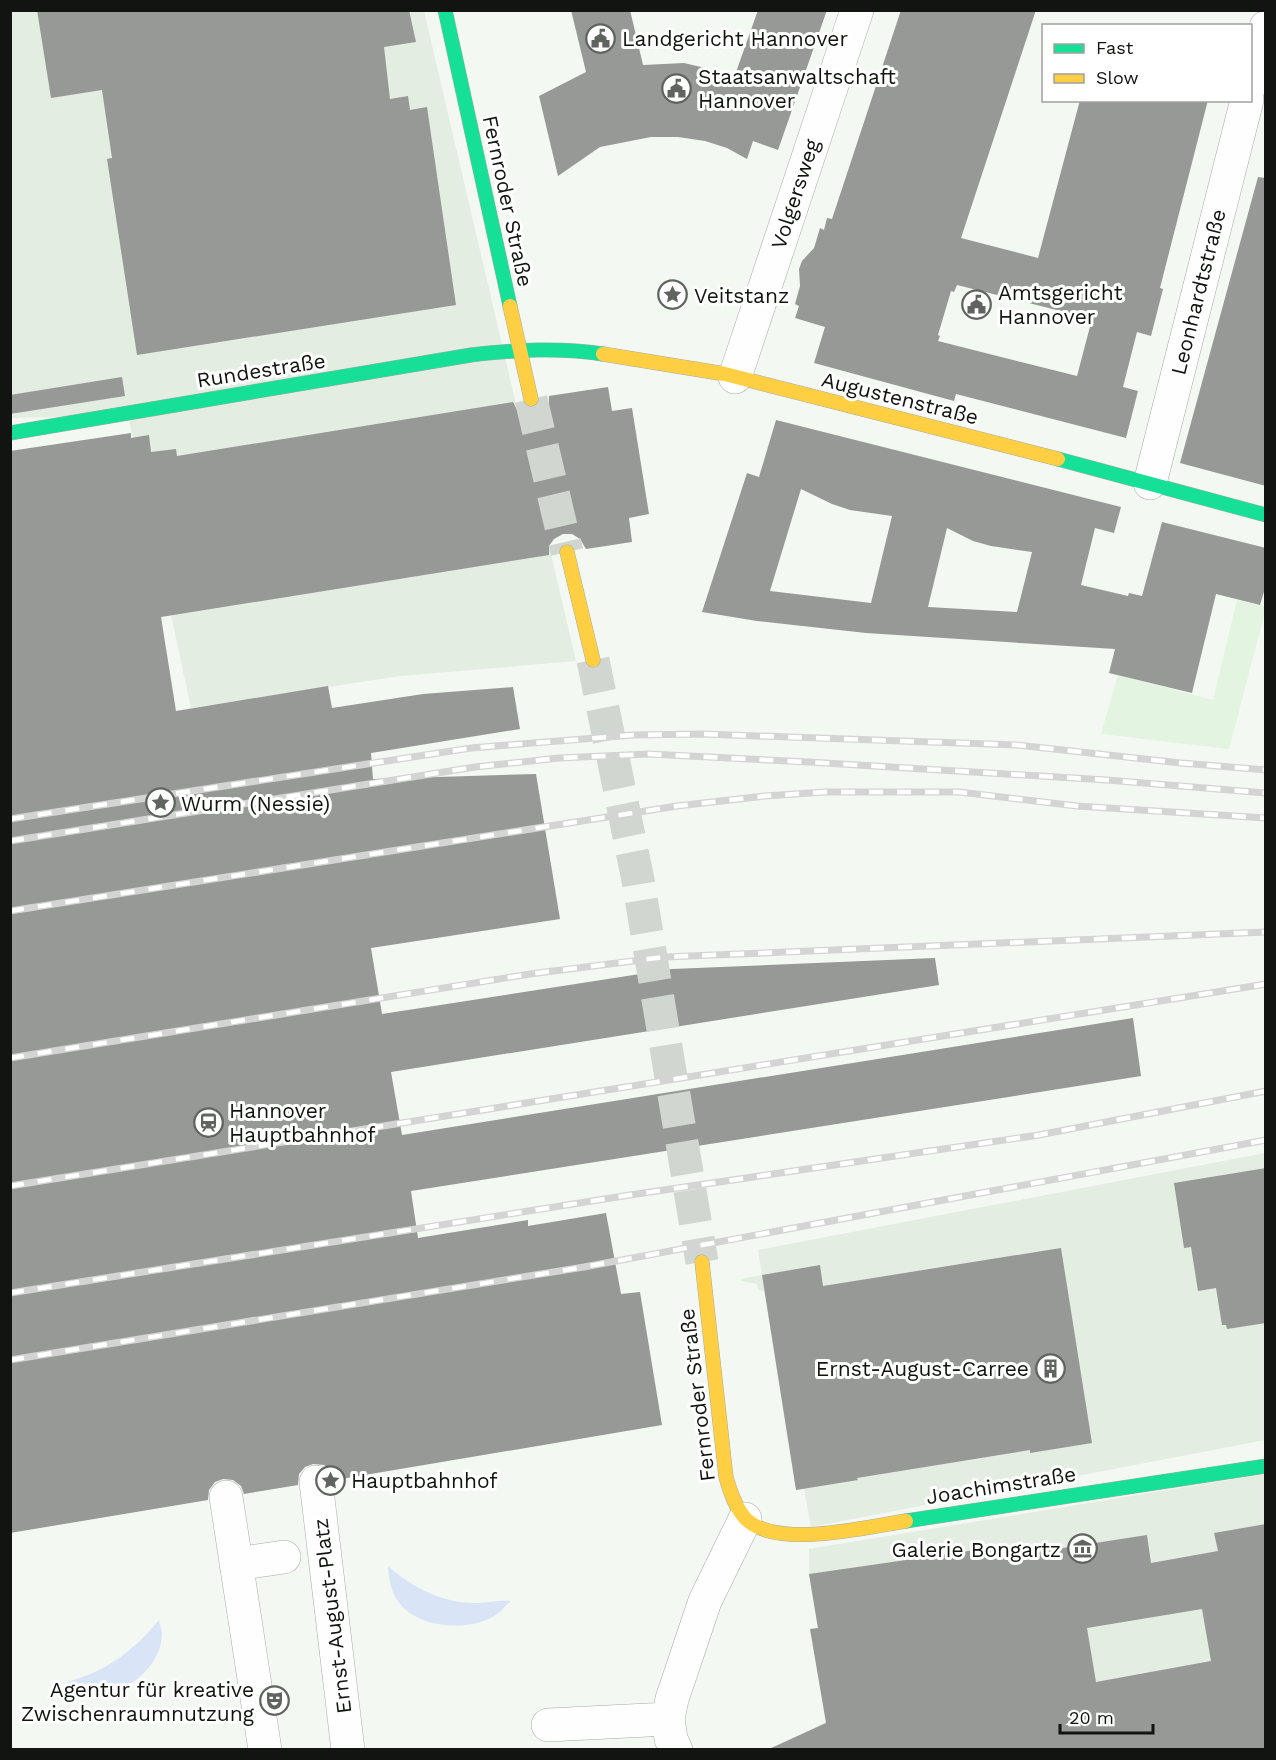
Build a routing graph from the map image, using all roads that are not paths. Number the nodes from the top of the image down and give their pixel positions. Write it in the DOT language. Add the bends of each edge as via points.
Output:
graph roads {
  1 [pos="445,10"];
  2 [pos="857,10"];
  3 [pos="1266,27"];
  4 [pos="1252,81"];
  5 [pos="1246,102"];
  6 [pos="519,350"];
  7 [pos="735,377"];
  8 [pos="531,399"];
  9 [pos="10,433"];
  10 [pos="1149,483"];
  11 [pos="1266,515"];
  12 [pos="567,552"];
  13 [pos="593,660"];
  14 [pos="702,1262"];
  15 [pos="1266,1466"];
  16 [pos="316,1482"];
  17 [pos="226,1497"];
  18 [pos="745,1519"];
  19 [pos="284,1557"];
  20 [pos="236,1564"];
  21 [pos="548,1725"];
  22 [pos="672,1734"];
  23 [pos="265,1749"];
  24 [pos="348,1749"];
  1 -- 6 [label="street, Fernroder Straße"];
  2 -- 7 [label="street, Volgersweg"];
  3 -- 4 [label="street"];
  5 -- 10 [label="street, Leonhardtstraße"];
  6 -- 7 [label="street, Augustenstraße" via="577,350"];
  6 -- 8 [label="street, Fernroder Straße"];
  6 -- 9 [label="street, Rundestraße"];
  7 -- 10 [label="street, Augustenstraße"];
  10 -- 11 [label="street, Augustenstraße"];
  12 -- 13 [label="street"];
  14 -- 18 [label="street, Fernroder Straße" via="726,1478 731,1498"];
  15 -- 18 [label="street, Joachimstraße" via="812,1535 761,1530"];
  16 -- 24 [label="street, Ernst-August-Platz"];
  17 -- 20 [label="street"];
  18 -- 22 [label="street" via="705,1601 672,1699"];
  19 -- 20 [label="street, Ernst-August-Platz"];
  20 -- 23 [label="street"];
  21 -- 22 [label="street"];
}
